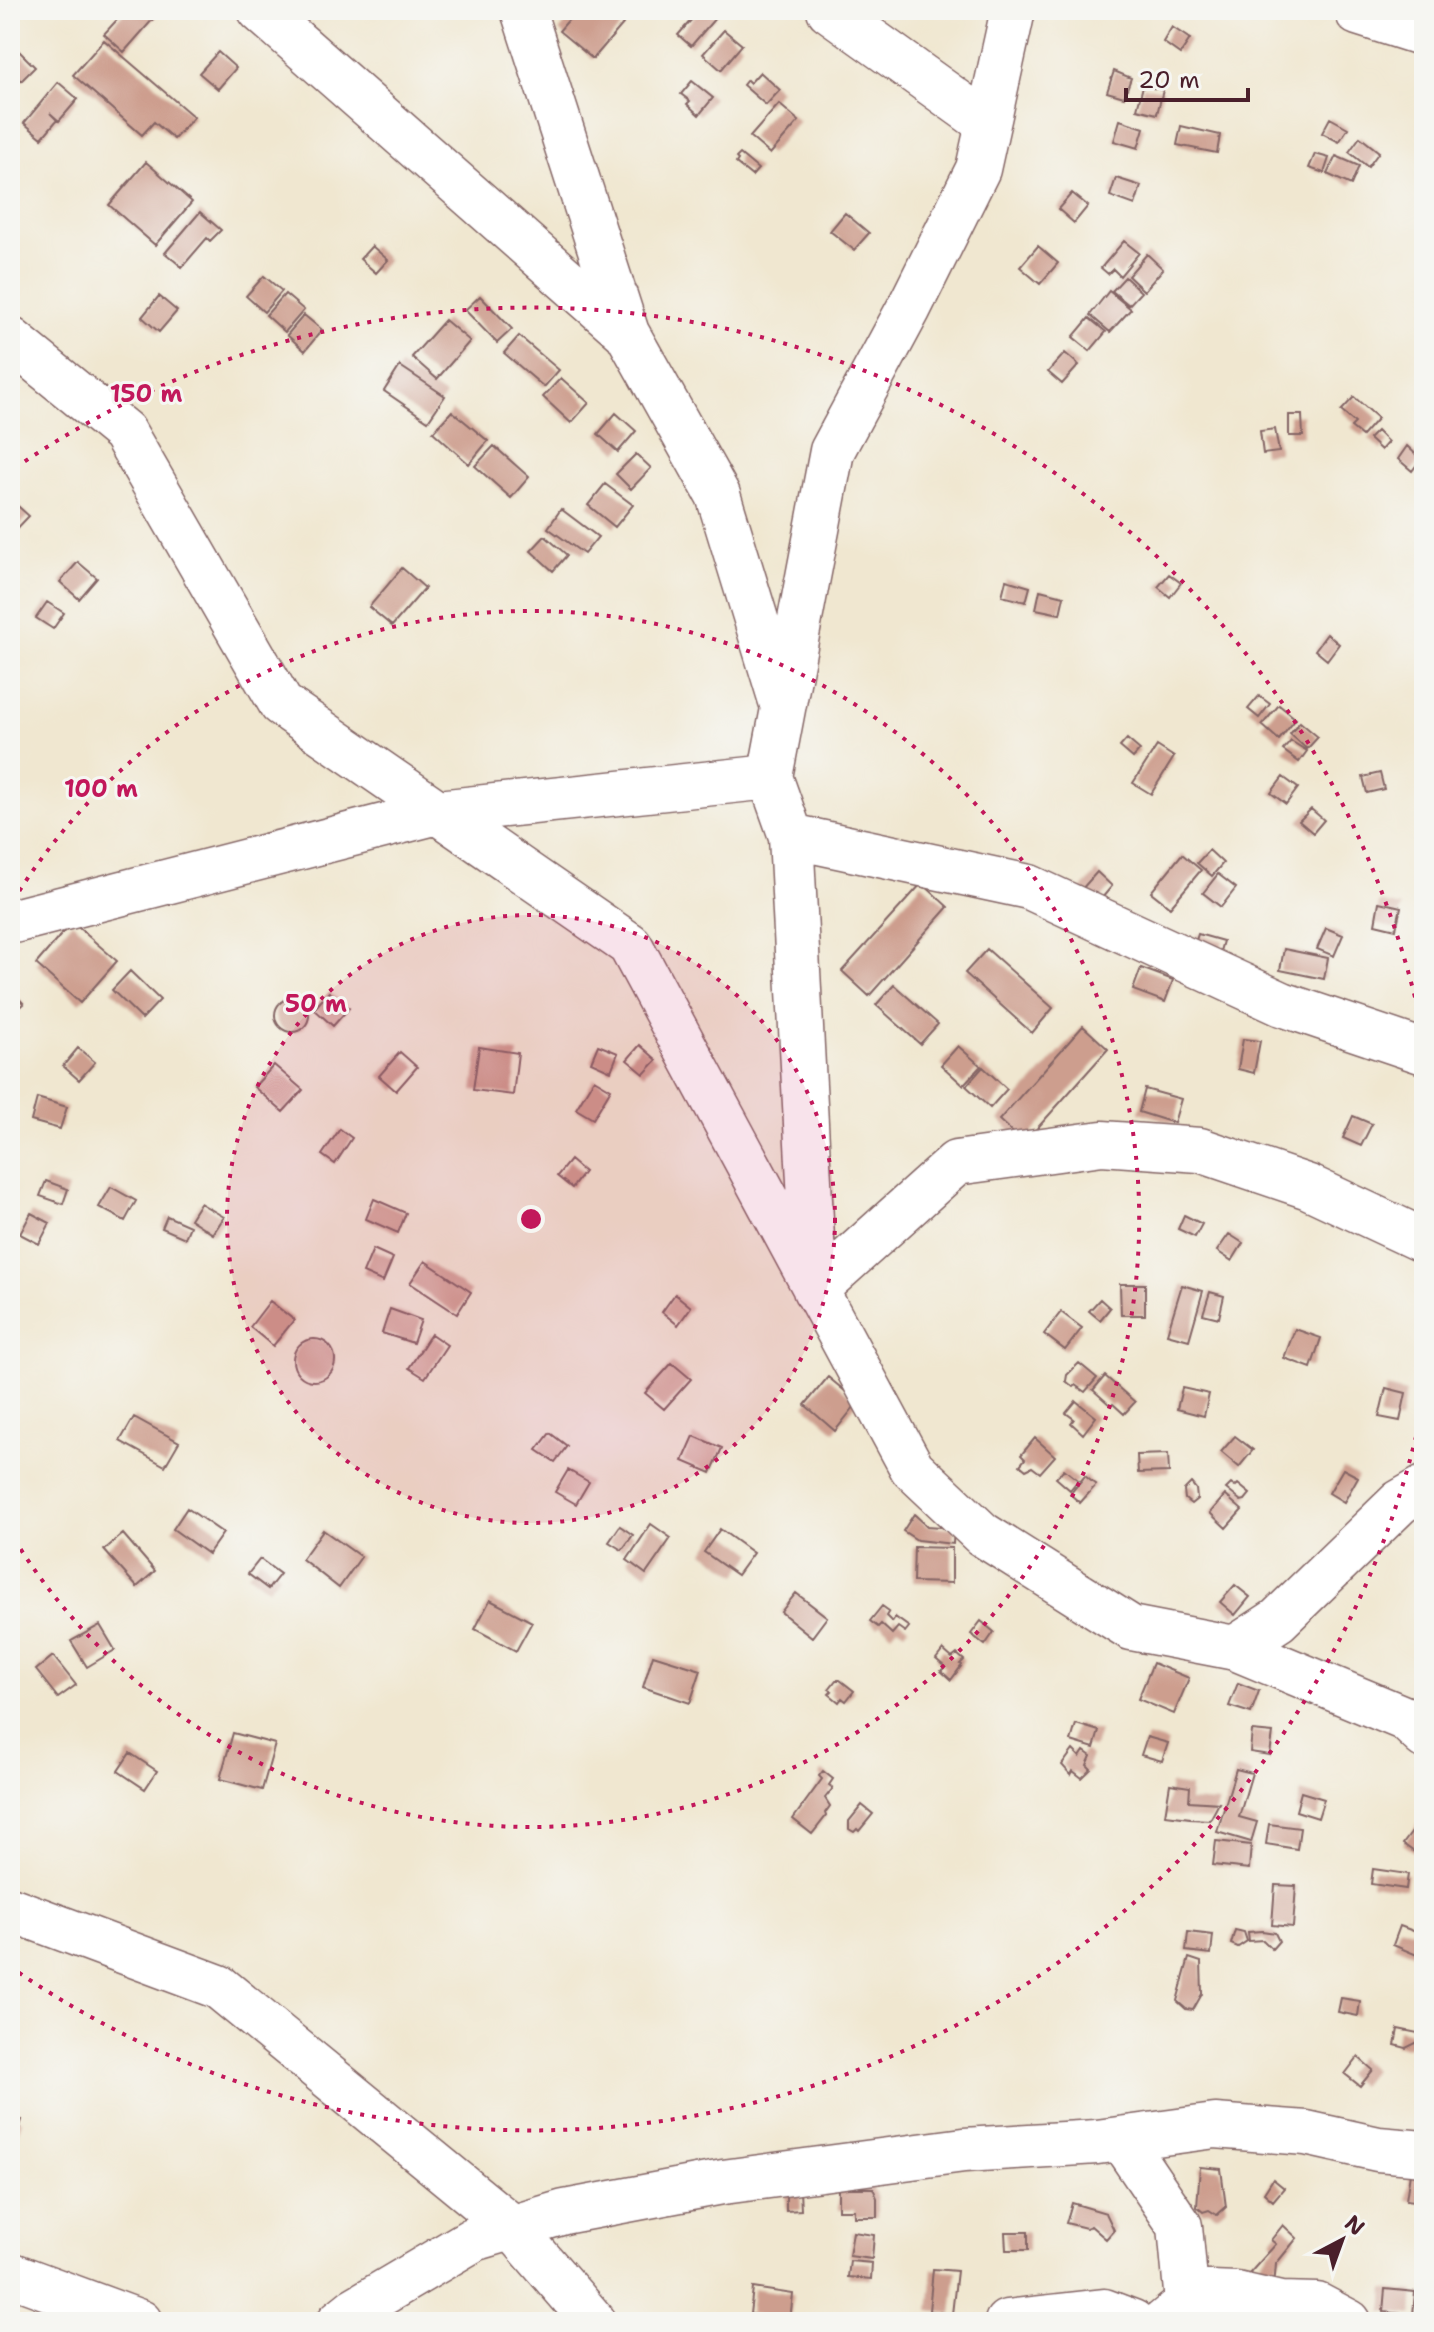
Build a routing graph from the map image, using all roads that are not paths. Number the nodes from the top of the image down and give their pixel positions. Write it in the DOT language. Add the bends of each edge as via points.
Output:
graph roads {
  1 [pos="260,10"];
  2 [pos="523,10"];
  3 [pos="829,10"];
  4 [pos="1013,10"];
  5 [pos="1355,11"];
  6 [pos="1424,34"];
  7 [pos="988,124"];
  8 [pos="627,333"];
  9 [pos="10,339"];
  10 [pos="783,707"];
  11 [pos="770,777"];
  12 [pos="438,812"];
  13 [pos="791,836"];
  14 [pos="10,922"];
  15 [pos="1424,1052"];
  16 [pos="1424,1241"];
  17 [pos="815,1290"];
  18 [pos="1424,1488"];
  19 [pos="1235,1648"];
  20 [pos="1424,1736"];
  21 [pos="10,1909"];
  22 [pos="1121,2139"];
  23 [pos="1424,2153"];
  24 [pos="513,2228"];
  25 [pos="10,2274"];
  26 [pos="1175,2307"];
  27 [pos="140,2322"];
  28 [pos="339,2322"];
  29 [pos="594,2322"];
  30 [pos="1007,2322"];
  31 [pos="1133,2322"];
  32 [pos="1349,2322"];
  1 -- 8 [label="street"];
  2 -- 8 [label="street"];
  3 -- 7 [label="street"];
  4 -- 7 [label="street"];
  5 -- 6 [label="street"];
  7 -- 10 [label="street" via="978,169 832,451"];
  8 -- 10 [label="street" via="718,495"];
  9 -- 12 [label="street" via="124,432 281,704"];
  10 -- 11 [label="street"];
  11 -- 12 [label="street"];
  11 -- 13 [label="street"];
  12 -- 14 [label="street"];
  12 -- 17 [label="street" via="630,945"];
  13 -- 15 [label="street" via="1029,887 1282,1004"];
  13 -- 17 [label="street"];
  16 -- 17 [label="street" via="1309,1187 1200,1150 1102,1143 956,1163"];
  17 -- 19 [label="street" via="912,1468 982,1534 1131,1628"];
  18 -- 19 [label="street" via="1400,1502 1278,1620"];
  19 -- 20 [label="street" via="1406,1719"];
  21 -- 24 [label="street" via="219,1987"];
  22 -- 23 [label="street" via="1215,2126 1306,2133"];
  22 -- 24 [label="street" via="964,2150 723,2182 564,2212"];
  22 -- 26 [label="street" via="1180,2226"];
  24 -- 28 [label="street" via="474,2239"];
  24 -- 29 [label="street"];
  25 -- 27 [label="street"];
  26 -- 32 [label="street" via="1236,2294 1317,2305"];
  30 -- 31 [label="street" via="1104,2311"];
}
